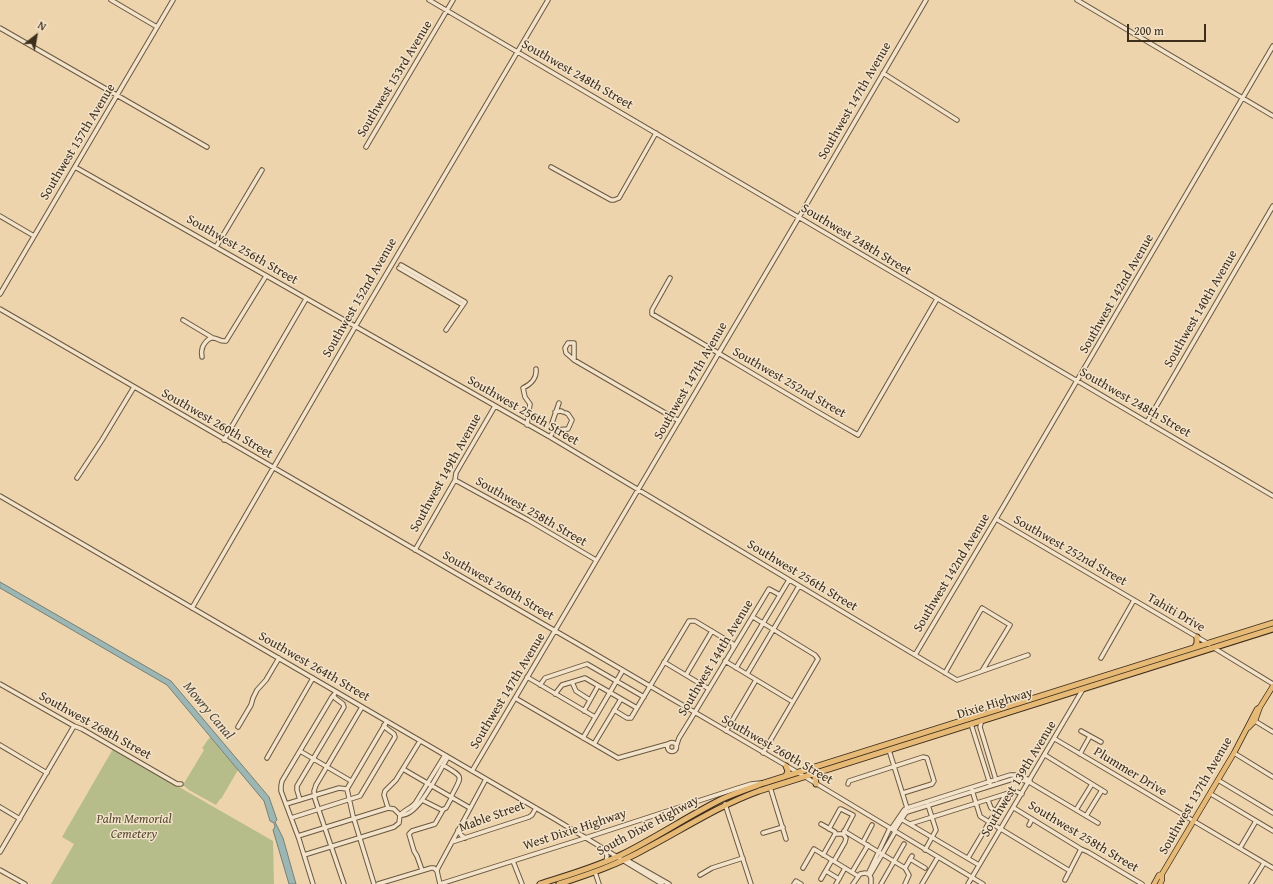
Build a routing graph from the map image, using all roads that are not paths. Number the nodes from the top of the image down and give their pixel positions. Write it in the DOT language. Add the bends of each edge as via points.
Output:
graph roads {
  1 [pos="111,0"];
  2 [pos="173,0"];
  3 [pos="429,0"];
  4 [pos="453,0"];
  5 [pos="548,0"];
  6 [pos="926,0"];
  7 [pos="1077,0"];
  8 [pos="447,10"];
  9 [pos="157,27"];
  10 [pos="0,28"];
  11 [pos="1273,46"];
  12 [pos="518,52"];
  13 [pos="883,73"];
  14 [pos="117,96"];
  15 [pos="1242,98"];
  16 [pos="1273,116"];
  17 [pos="957,120"];
  18 [pos="656,134"];
  19 [pos="207,147"];
  20 [pos="366,147"];
  21 [pos="75,167"];
  22 [pos="551,167"];
  23 [pos="262,170"];
  24 [pos="1273,206"];
  25 [pos="0,216"];
  26 [pos="799,217"];
  27 [pos="34,236"];
  28 [pos="216,247"];
  29 [pos="400,267"];
  30 [pos="266,276"];
  31 [pos="670,278"];
  32 [pos="0,294"];
  33 [pos="306,299"];
  34 [pos="937,299"];
  35 [pos="0,309"];
  36 [pos="183,320"];
  37 [pos="355,327"];
  38 [pos="446,330"];
  39 [pos="213,338"];
  40 [pos="719,352"];
  41 [pos="202,357"];
  42 [pos="574,360"];
  43 [pos="536,369"];
  44 [pos="1077,381"];
  45 [pos="134,387"];
  46 [pos="559,403"];
  47 [pos="495,406"];
  48 [pos="555,412"];
  49 [pos="679,421"];
  50 [pos="1147,422"];
  51 [pos="528,425"];
  52 [pos="554,430"];
  53 [pos="550,437"];
  54 [pos="224,440"];
  55 [pos="273,468"];
  56 [pos="77,478"];
  57 [pos="455,480"];
  58 [pos="638,490"];
  59 [pos="0,496"];
  60 [pos="1273,496"];
  61 [pos="996,519"];
  62 [pos="415,550"];
  63 [pos="596,560"];
  64 [pos="789,580"];
  65 [pos="799,586"];
  66 [pos="780,595"];
  67 [pos="1134,600"];
  68 [pos="192,608"];
  69 [pos="753,617"];
  70 [pos="763,623"];
  71 [pos="1273,626"];
  72 [pos="773,629"];
  73 [pos="554,631"];
  74 [pos="712,631"];
  75 [pos="1197,637"];
  76 [pos="1207,643"];
  77 [pos="733,647"];
  78 [pos="1195,647"];
  79 [pos="1213,647"];
  80 [pos="915,655"];
  81 [pos="1028,655"];
  82 [pos="279,658"];
  83 [pos="1101,658"];
  84 [pos="725,661"];
  85 [pos="664,662"];
  86 [pos="736,668"];
  87 [pos="623,670"];
  88 [pos="982,671"];
  89 [pos="945,673"];
  90 [pos="746,674"];
  91 [pos="686,675"];
  92 [pos="527,677"];
  93 [pos="313,678"];
  94 [pos="756,680"];
  95 [pos="616,681"];
  96 [pos="572,682"];
  97 [pos="0,684"];
  98 [pos="540,685"];
  99 [pos="1083,685"];
  100 [pos="1273,685"];
  101 [pos="598,686"];
  102 [pos="650,686"];
  103 [pos="709,688"];
  104 [pos="336,692"];
  105 [pos="610,692"];
  106 [pos="555,694"];
  107 [pos="334,696"];
  108 [pos="644,697"];
  109 [pos="515,698"];
  110 [pos="621,699"];
  111 [pos="590,700"];
  112 [pos="793,702"];
  113 [pos="362,707"];
  114 [pos="1260,707"];
  115 [pos="637,708"];
  116 [pos="614,710"];
  117 [pos="584,711"];
  118 [pos="694,713"];
  119 [pos="595,717"];
  120 [pos="982,720"];
  121 [pos="387,721"];
  122 [pos="1255,722"];
  123 [pos="971,724"];
  124 [pos="384,725"];
  125 [pos="74,726"];
  126 [pos="238,727"];
  127 [pos="1248,728"];
  128 [pos="726,731"];
  129 [pos="1081,731"];
  130 [pos="1273,732"];
  131 [pos="1090,736"];
  132 [pos="583,738"];
  133 [pos="680,738"];
  134 [pos="1055,739"];
  135 [pos="420,740"];
  136 [pos="1101,742"];
  137 [pos="594,744"];
  138 [pos="0,745"];
  139 [pos="669,745"];
  140 [pos="676,746"];
  141 [pos="889,750"];
  142 [pos="300,751"];
  143 [pos="763,753"];
  144 [pos="1234,753"];
  145 [pos="1080,754"];
  146 [pos="1045,755"];
  147 [pos="446,756"];
  148 [pos="267,758"];
  149 [pos="314,758"];
  150 [pos="443,765"];
  151 [pos="327,766"];
  152 [pos="786,766"];
  153 [pos="894,767"];
  154 [pos="403,769"];
  155 [pos="472,771"];
  156 [pos="47,772"];
  157 [pos="797,772"];
  158 [pos="817,772"];
  159 [pos="786,776"];
  160 [pos="803,776"];
  161 [pos="1273,777"];
  162 [pos="486,779"];
  163 [pos="1218,780"];
  164 [pos="351,781"];
  165 [pos="1030,781"];
  166 [pos="764,782"];
  167 [pos="997,782"];
  168 [pos="181,784"];
  169 [pos="429,784"];
  170 [pos="816,784"];
  171 [pos="848,784"];
  172 [pos="990,784"];
  173 [pos="1092,784"];
  174 [pos="770,787"];
  175 [pos="347,789"];
  176 [pos="972,790"];
  177 [pos="902,793"];
  178 [pos="1006,794"];
  179 [pos="1022,794"];
  180 [pos="1211,794"];
  181 [pos="314,795"];
  182 [pos="715,796"];
  183 [pos="451,797"];
  184 [pos="722,799"];
  185 [pos="300,800"];
  186 [pos="349,800"];
  187 [pos="422,800"];
  188 [pos="988,800"];
  189 [pos="286,804"];
  190 [pos="725,804"];
  191 [pos="976,804"];
  192 [pos="928,805"];
  193 [pos="0,807"];
  194 [pos="388,808"];
  195 [pos="470,808"];
  196 [pos="536,808"];
  197 [pos="907,808"];
  198 [pos="1014,808"];
  199 [pos="319,809"];
  200 [pos="443,810"];
  201 [pos="1076,810"];
  202 [pos="996,811"];
  203 [pos="1273,813"];
  204 [pos="400,815"];
  205 [pos="1086,816"];
  206 [pos="932,817"];
  207 [pos="291,818"];
  208 [pos="20,819"];
  209 [pos="354,819"];
  210 [pos="901,819"];
  211 [pos="1032,819"];
  212 [pos="920,821"];
  213 [pos="1256,821"];
  214 [pos="989,822"];
  215 [pos="1194,822"];
  216 [pos="1098,823"];
  217 [pos="821,824"];
  218 [pos="910,824"];
  219 [pos="872,825"];
  220 [pos="1029,825"];
  221 [pos="782,827"];
  222 [pos="325,828"];
  223 [pos="829,829"];
  224 [pos="458,830"];
  225 [pos="893,830"];
  226 [pos="1001,830"];
  227 [pos="1273,831"];
  228 [pos="843,832"];
  229 [pos="923,832"];
  230 [pos="763,833"];
  231 [pos="836,834"];
  232 [pos="298,836"];
  233 [pos="933,837"];
  234 [pos="359,838"];
  235 [pos="465,838"];
  236 [pos="586,838"];
  237 [pos="786,839"];
  238 [pos="452,842"];
  239 [pos="863,842"];
  240 [pos="904,844"];
  241 [pos="868,845"];
  242 [pos="331,846"];
  243 [pos="604,848"];
  244 [pos="1240,848"];
  245 [pos="1081,849"];
  246 [pos="925,850"];
  247 [pos="0,852"];
  248 [pos="881,853"];
  249 [pos="304,855"];
  250 [pos="823,855"];
  251 [pos="618,857"];
  252 [pos="938,857"];
  253 [pos="743,858"];
  254 [pos="968,858"];
  255 [pos="624,860"];
  256 [pos="513,861"];
  257 [pos="833,861"];
  258 [pos="894,861"];
  259 [pos="606,862"];
  260 [pos="1264,863"];
  261 [pos="980,865"];
  262 [pos="803,868"];
  263 [pos="845,868"];
  264 [pos="904,868"];
  265 [pos="925,868"];
  266 [pos="1273,868"];
  267 [pos="0,870"];
  268 [pos="422,870"];
  269 [pos="436,871"];
  270 [pos="826,871"];
  271 [pos="1070,871"];
  272 [pos="595,872"];
  273 [pos="852,872"];
  274 [pos="1162,874"];
  275 [pos="700,875"];
  276 [pos="869,875"];
  277 [pos="858,876"];
  278 [pos="972,877"];
  279 [pos="821,879"];
  280 [pos="839,879"];
  281 [pos="1065,880"];
  282 [pos="558,881"];
  283 [pos="795,882"];
  284 [pos="25,884"];
  285 [pos="313,884"];
  286 [pos="344,884"];
  287 [pos="374,884"];
  288 [pos="378,884"];
  289 [pos="440,884"];
  290 [pos="522,884"];
  291 [pos="540,884"];
  292 [pos="549,884"];
  293 [pos="599,884"];
  294 [pos="662,884"];
  295 [pos="668,884"];
  296 [pos="751,884"];
  297 [pos="801,884"];
  298 [pos="836,884"];
  299 [pos="853,884"];
  300 [pos="872,884"];
  301 [pos="881,884"];
  302 [pos="905,884"];
  303 [pos="922,884"];
  304 [pos="968,884"];
  305 [pos="984,884"];
  306 [pos="1142,884"];
  307 [pos="1154,884"];
  308 [pos="1160,884"];
  309 [pos="1251,884"];
  1 -- 9 [label="street"];
  2 -- 9 [label="street, Southwest 157th Avenue"];
  3 -- 8 [label="street, Southwest 248th Street"];
  4 -- 8 [label="street, Southwest 153rd Avenue"];
  5 -- 12 [label="street, Southwest 152nd Avenue"];
  6 -- 13 [label="street, Southwest 147th Avenue"];
  7 -- 15 [label="street"];
  8 -- 12 [label="street, Southwest 248th Street"];
  8 -- 20 [label="street, Southwest 153rd Avenue"];
  9 -- 14 [label="street, Southwest 157th Avenue"];
  10 -- 14 [label="street"];
  11 -- 15 [label="street, Southwest 142nd Avenue"];
  12 -- 18 [label="street, Southwest 248th Street"];
  12 -- 37 [label="street, Southwest 152nd Avenue"];
  13 -- 17 [label="street"];
  13 -- 26 [label="street, Southwest 147th Avenue"];
  14 -- 19 [label="street"];
  14 -- 21 [label="street, Southwest 157th Avenue"];
  15 -- 16 [label="street"];
  15 -- 44 [label="street, Southwest 142nd Avenue"];
  18 -- 22 [label="street" via="619,198 614,200"];
  18 -- 26 [label="street, Southwest 248th Street"];
  21 -- 27 [label="street, Southwest 157th Avenue"];
  21 -- 28 [label="street, Southwest 256th Street"];
  23 -- 28 [label="street"];
  24 -- 50 [label="street, Southwest 140th Avenue"];
  25 -- 27 [label="street"];
  26 -- 34 [label="street, Southwest 248th Street"];
  26 -- 40 [label="street, Southwest 147th Avenue"];
  27 -- 32 [label="street, Southwest 157th Avenue"];
  28 -- 30 [label="street, Southwest 256th Street"];
  29 -- 38 [label="street" via="463,305"];
  30 -- 33 [label="street, Southwest 256th Street"];
  30 -- 39 [label="street" via="226,341"];
  31 -- 40 [label="street, Southwest 252nd Street" via="652,314"];
  33 -- 37 [label="street, Southwest 256th Street"];
  33 -- 54 [label="street"];
  34 -- 40 [label="street, Southwest 252nd Street" via="858,435 807,407"];
  34 -- 44 [label="street, Southwest 248th Street"];
  35 -- 45 [label="street, Southwest 260th Street"];
  36 -- 39 [label="street"];
  37 -- 47 [label="street, Southwest 256th Street"];
  37 -- 55 [label="street, Southwest 152nd Avenue"];
  39 -- 41 [label="street" via="204,345"];
  40 -- 49 [label="street, Southwest 147th Avenue"];
  42 -- 42 [label="street" via="566,353 568,343 574,343"];
  42 -- 49 [label="street"];
  43 -- 51 [label="street" via="535,378 523,388 530,404"];
  44 -- 50 [label="street, Southwest 248th Street"];
  44 -- 61 [label="street, Southwest 142nd Avenue"];
  45 -- 54 [label="street, Southwest 260th Street"];
  45 -- 56 [label="street"];
  46 -- 48 [label="street"];
  47 -- 51 [label="street, Southwest 256th Street"];
  47 -- 57 [label="street, Southwest 149th Avenue" via="456,473"];
  48 -- 52 [label="street" via="552,423"];
  48 -- 52 [label="street" via="565,412 572,420 568,429"];
  49 -- 58 [label="street, Southwest 147th Avenue"];
  50 -- 60 [label="street, Southwest 248th Street"];
  51 -- 53 [label="street, Southwest 256th Street"];
  52 -- 53 [label="street"];
  53 -- 58 [label="street, Southwest 256th Street"];
  54 -- 55 [label="street, Southwest 260th Street"];
  55 -- 62 [label="street, Southwest 260th Street"];
  55 -- 68 [label="street, Southwest 152nd Avenue"];
  57 -- 62 [label="street, Southwest 149th Avenue"];
  57 -- 63 [label="street, Southwest 258th Street"];
  58 -- 63 [label="street, Southwest 147th Avenue"];
  58 -- 64 [label="street, Southwest 256th Street"];
  59 -- 68 [label="street, Southwest 264th Street"];
  61 -- 67 [label="street, Southwest 252nd Street"];
  61 -- 80 [label="street, Southwest 142nd Avenue"];
  62 -- 73 [label="street, Southwest 260th Street"];
  63 -- 73 [label="street, Southwest 147th Avenue"];
  64 -- 65 [label="street, Southwest 256th Street"];
  64 -- 66 [label="street"];
  65 -- 72 [label="street"];
  65 -- 80 [label="street, Southwest 256th Street"];
  66 -- 69 [label="street, Southwest 144th Avenue" via="769,589"];
  66 -- 70 [label="street"];
  67 -- 75 [label="street, Tahiti Drive"];
  67 -- 83 [label="street"];
  68 -- 82 [label="street, Southwest 264th Street"];
  69 -- 70 [label="street"];
  69 -- 77 [label="street, Southwest 144th Avenue"];
  70 -- 72 [label="street"];
  70 -- 86 [label="street"];
  71 -- 76 [label="highway, Dixie Highway"];
  71 -- 79 [label="highway, Dixie Highway" via="1265,631"];
  72 -- 90 [label="street"];
  72 -- 112 [label="street" via="817,658"];
  73 -- 87 [label="street, Southwest 260th Street"];
  73 -- 92 [label="street, Southwest 147th Avenue"];
  74 -- 77 [label="street" via="732,643"];
  74 -- 85 [label="street" via="695,621 690,621"];
  74 -- 91 [label="street"];
  75 -- 76 [label="street, Tahiti Drive"];
  75 -- 78 [label="highway"];
  76 -- 78 [label="highway, Dixie Highway"];
  76 -- 79 [label="street"];
  77 -- 84 [label="street, Southwest 144th Avenue"];
  78 -- 99 [label="highway, Dixie Highway"];
  79 -- 99 [label="highway, Dixie Highway"];
  79 -- 100 [label="street"];
  80 -- 89 [label="street, Southwest 256th Street"];
  81 -- 88 [label="street"];
  82 -- 93 [label="street, Southwest 264th Street"];
  82 -- 126 [label="street" via="257,690"];
  84 -- 86 [label="street"];
  84 -- 103 [label="street, Southwest 144th Avenue"];
  85 -- 91 [label="street"];
  85 -- 102 [label="street"];
  86 -- 90 [label="street"];
  87 -- 95 [label="street"];
  87 -- 102 [label="street, Southwest 260th Street"];
  88 -- 89 [label="street, Southwest 256th Street" via="957,680"];
  88 -- 89 [label="street" via="1010,624 982,608"];
  90 -- 94 [label="street"];
  91 -- 103 [label="street"];
  92 -- 98 [label="street"];
  92 -- 109 [label="street, Southwest 147th Avenue"];
  93 -- 104 [label="street, Southwest 264th Street"];
  93 -- 148 [label="street"];
  94 -- 112 [label="street"];
  94 -- 128 [label="street"];
  95 -- 98 [label="street" via="585,664 545,678"];
  95 -- 105 [label="street"];
  95 -- 108 [label="street"];
  96 -- 101 [label="street" via="585,678"];
  96 -- 106 [label="street" via="561,686"];
  96 -- 111 [label="street" via="576,691"];
  97 -- 125 [label="street, Southwest 268th Street"];
  98 -- 106 [label="street"];
  99 -- 120 [label="highway, Dixie Highway"];
  99 -- 134 [label="street, Southwest 139th Avenue"];
  99 -- 157 [label="highway, Dixie Highway"];
  100 -- 114 [label="main road, Southwest 137th Avenue"];
  101 -- 105 [label="street"];
  101 -- 111 [label="street"];
  102 -- 108 [label="street"];
  102 -- 118 [label="street, Southwest 260th Street"];
  103 -- 118 [label="street, Southwest 144th Avenue"];
  104 -- 107 [label="street"];
  104 -- 113 [label="street, Southwest 264th Street"];
  105 -- 110 [label="street"];
  105 -- 119 [label="street"];
  106 -- 117 [label="street"];
  107 -- 142 [label="street"];
  107 -- 149 [label="street" via="344,707"];
  108 -- 115 [label="street"];
  109 -- 132 [label="street, Southwest 144th Avenue"];
  109 -- 155 [label="street, Southwest 147th Avenue"];
  110 -- 115 [label="street"];
  110 -- 116 [label="street"];
  111 -- 117 [label="street"];
  112 -- 143 [label="street"];
  113 -- 121 [label="street, Southwest 264th Street"];
  113 -- 151 [label="street"];
  114 -- 122 [label="main road, Southwest 137th Avenue"];
  114 -- 127 [label="main road, Southwest 137th Avenue" via="1253,715"];
  115 -- 116 [label="street" via="630,719"];
  116 -- 137 [label="street"];
  117 -- 119 [label="street"];
  118 -- 128 [label="street, Southwest 260th Street"];
  118 -- 133 [label="street, Southwest 144th Avenue"];
  119 -- 132 [label="street"];
  120 -- 123 [label="highway, Dixie Highway"];
  120 -- 167 [label="street" via="980,727"];
  121 -- 124 [label="street"];
  121 -- 135 [label="street, Southwest 264th Street"];
  122 -- 127 [label="main road, Southwest 137th Avenue"];
  122 -- 130 [label="street"];
  123 -- 141 [label="highway, Dixie Highway"];
  123 -- 172 [label="street"];
  124 -- 164 [label="street"];
  124 -- 186 [label="street" via="395,737 360,796"];
  125 -- 156 [label="street"];
  125 -- 168 [label="street, Southwest 268th Street"];
  127 -- 144 [label="main road, Southwest 137th Avenue"];
  128 -- 143 [label="street, Southwest 260th Street"];
  129 -- 131 [label="street"];
  131 -- 136 [label="street"];
  131 -- 145 [label="street"];
  132 -- 137 [label="street, Southwest 144th Avenue"];
  133 -- 139 [label="street, Southwest 144th Avenue"];
  133 -- 140 [label="street, Southwest 144th Avenue"];
  134 -- 145 [label="street, Plummer Drive"];
  134 -- 146 [label="street, Southwest 139th Avenue"];
  135 -- 147 [label="street, Southwest 264th Street"];
  135 -- 154 [label="street"];
  137 -- 139 [label="street, Southwest 144th Avenue" via="620,758"];
  138 -- 156 [label="street"];
  139 -- 140 [label="street" via="674,743"];
  139 -- 140 [label="street" via="671,752"];
  141 -- 153 [label="street"];
  141 -- 158 [label="highway, Dixie Highway"];
  142 -- 149 [label="street"];
  142 -- 189 [label="street" via="281,785"];
  143 -- 152 [label="street, Southwest 260th Street"];
  144 -- 161 [label="street"];
  144 -- 163 [label="main road, Southwest 137th Avenue"];
  145 -- 215 [label="street, Plummer Drive"];
  146 -- 165 [label="street, Southwest 139th Avenue"];
  146 -- 173 [label="street"];
  147 -- 150 [label="street"];
  147 -- 155 [label="street, Southwest 264th Street"];
  147 -- 169 [label="street"];
  149 -- 151 [label="street"];
  149 -- 185 [label="street" via="297,787"];
  150 -- 169 [label="street"];
  150 -- 183 [label="street" via="460,777"];
  151 -- 164 [label="street"];
  151 -- 181 [label="street" via="315,787"];
  152 -- 157 [label="street, Southwest 260th Street"];
  152 -- 159 [label="highway"];
  153 -- 171 [label="street" via="849,781"];
  153 -- 177 [label="street"];
  153 -- 177 [label="street" via="926,758 934,781 932,784"];
  154 -- 169 [label="street"];
  154 -- 194 [label="street" via="384,792"];
  155 -- 162 [label="street, Southwest 264th Street"];
  156 -- 208 [label="street"];
  157 -- 159 [label="highway, Dixie Highway"];
  157 -- 160 [label="street, Southwest 260th Street"];
  158 -- 160 [label="highway, Dixie Highway"];
  158 -- 170 [label="highway"];
  159 -- 166 [label="highway, Dixie Highway"];
  160 -- 170 [label="street, Southwest 260th Street"];
  160 -- 174 [label="highway, Dixie Highway"];
  162 -- 195 [label="street"];
  162 -- 196 [label="street, Southwest 264th Street"];
  163 -- 180 [label="main road, Southwest 137th Avenue"];
  163 -- 203 [label="street"];
  164 -- 175 [label="street"];
  165 -- 167 [label="street" via="1016,778"];
  165 -- 179 [label="street, Southwest 139th Avenue"];
  165 -- 201 [label="street"];
  166 -- 182 [label="street, West Dixie Highway"];
  166 -- 184 [label="highway, South Dixie Highway"];
  167 -- 172 [label="street"];
  169 -- 183 [label="street"];
  169 -- 187 [label="street"];
  169 -- 204 [label="street" via="415,804"];
  170 -- 225 [label="street, Southwest 260th Street"];
  172 -- 176 [label="street"];
  173 -- 201 [label="street"];
  173 -- 205 [label="street" via="1104,791"];
  174 -- 190 [label="highway, Dixie Highway"];
  174 -- 221 [label="street"];
  175 -- 181 [label="street" via="339,788"];
  175 -- 186 [label="street"];
  176 -- 191 [label="street"];
  176 -- 192 [label="street"];
  176 -- 197 [label="street"];
  177 -- 197 [label="street"];
  178 -- 179 [label="street" via="1015,791"];
  178 -- 188 [label="street"];
  178 -- 202 [label="street"];
  179 -- 198 [label="street, Southwest 139th Avenue"];
  180 -- 213 [label="street"];
  180 -- 215 [label="main road, Southwest 137th Avenue"];
  181 -- 185 [label="street"];
  181 -- 199 [label="street"];
  182 -- 184 [label="street"];
  182 -- 236 [label="street, West Dixie Highway"];
  183 -- 195 [label="street"];
  183 -- 200 [label="street"];
  184 -- 190 [label="highway"];
  184 -- 251 [label="highway, South Dixie Highway"];
  185 -- 189 [label="street"];
  186 -- 199 [label="street"];
  186 -- 209 [label="street"];
  187 -- 200 [label="street"];
  187 -- 204 [label="street" via="412,811"];
  188 -- 191 [label="street"];
  188 -- 202 [label="street" via="991,808"];
  189 -- 207 [label="street"];
  190 -- 253 [label="street"];
  190 -- 255 [label="highway, South Dixie Highway"];
  191 -- 206 [label="street"];
  191 -- 214 [label="street" via="980,816"];
  192 -- 206 [label="street"];
  192 -- 210 [label="street" via="907,812"];
  193 -- 208 [label="street"];
  194 -- 204 [label="street" via="394,809"];
  194 -- 209 [label="street"];
  195 -- 224 [label="street"];
  196 -- 235 [label="street, Mable Street" via="530,817"];
  196 -- 236 [label="street, Southwest 264th Street"];
  197 -- 225 [label="street"];
  198 -- 211 [label="street, Southwest 258th Street"];
  198 -- 226 [label="street, Southwest 139th Avenue"];
  199 -- 207 [label="street"];
  199 -- 222 [label="street"];
  200 -- 268 [label="street" via="435,824 409,834"];
  201 -- 205 [label="street"];
  202 -- 214 [label="street"];
  204 -- 234 [label="street" via="399,823 395,826"];
  205 -- 216 [label="street"];
  206 -- 212 [label="street"];
  206 -- 233 [label="street" via="936,830"];
  207 -- 232 [label="street"];
  208 -- 247 [label="street"];
  209 -- 222 [label="street"];
  209 -- 234 [label="street"];
  210 -- 218 [label="street"];
  210 -- 225 [label="street"];
  211 -- 220 [label="street"];
  211 -- 245 [label="street, Southwest 258th Street"];
  212 -- 218 [label="street"];
  212 -- 229 [label="street"];
  213 -- 227 [label="street"];
  213 -- 244 [label="street"];
  214 -- 226 [label="street"];
  214 -- 254 [label="street"];
  215 -- 244 [label="street"];
  215 -- 274 [label="main road, Southwest 137th Avenue"];
  217 -- 223 [label="street"];
  218 -- 229 [label="street"];
  219 -- 239 [label="street"];
  221 -- 230 [label="street"];
  221 -- 237 [label="street"];
  222 -- 232 [label="street"];
  222 -- 242 [label="street"];
  223 -- 228 [label="street" via="841,809 853,815"];
  223 -- 231 [label="street"];
  224 -- 235 [label="street"];
  224 -- 238 [label="street"];
  225 -- 246 [label="street, Southwest 260th Street"];
  225 -- 248 [label="street"];
  225 -- 248 [label="street" via="883,841"];
  226 -- 261 [label="street, Southwest 139th Avenue"];
  226 -- 271 [label="street"];
  228 -- 231 [label="street"];
  228 -- 239 [label="street"];
  228 -- 257 [label="street" via="845,842"];
  229 -- 233 [label="street"];
  231 -- 250 [label="street"];
  232 -- 249 [label="street"];
  233 -- 246 [label="street"];
  233 -- 254 [label="street"];
  234 -- 242 [label="street"];
  234 -- 287 [label="street"];
  235 -- 238 [label="street, Mable Street"];
  236 -- 243 [label="street, Southwest 264th Street"];
  236 -- 256 [label="street, West Dixie Highway"];
  238 -- 269 [label="street"];
  239 -- 241 [label="street"];
  240 -- 258 [label="street"];
  241 -- 248 [label="street"];
  241 -- 273 [label="street"];
  242 -- 249 [label="street"];
  242 -- 286 [label="street"];
  243 -- 251 [label="street, Southwest 264th Street"];
  243 -- 259 [label="street" via="608,856"];
  244 -- 260 [label="street"];
  245 -- 271 [label="street"];
  245 -- 306 [label="street, Southwest 258th Street"];
  246 -- 252 [label="street, Southwest 260th Street"];
  248 -- 258 [label="street"];
  248 -- 276 [label="street"];
  249 -- 285 [label="street"];
  250 -- 257 [label="street"];
  250 -- 262 [label="street" via="814,850"];
  251 -- 255 [label="street, Southwest 264th Street"];
  251 -- 259 [label="highway, South Dixie Highway"];
  252 -- 278 [label="street, Southwest 260th Street"];
  252 -- 303 [label="street"];
  253 -- 275 [label="street" via="712,868"];
  253 -- 296 [label="street"];
  254 -- 261 [label="street"];
  255 -- 272 [label="highway, South Dixie Highway"];
  255 -- 294 [label="street, Southwest 264th Street"];
  255 -- 295 [label="street, Southwest 264th Street"];
  256 -- 289 [label="street, West Dixie Highway"];
  256 -- 290 [label="street"];
  257 -- 263 [label="street"];
  257 -- 270 [label="street"];
  258 -- 264 [label="street"];
  258 -- 301 [label="street"];
  259 -- 282 [label="highway, South Dixie Highway"];
  260 -- 266 [label="street"];
  260 -- 309 [label="street"];
  261 -- 278 [label="street, Southwest 139th Avenue"];
  263 -- 273 [label="street"];
  263 -- 280 [label="street"];
  264 -- 265 [label="street" via="911,857"];
  264 -- 302 [label="street" via="909,875"];
  267 -- 284 [label="street"];
  268 -- 269 [label="street" via="432,868"];
  268 -- 288 [label="street"];
  269 -- 289 [label="street"];
  270 -- 279 [label="street"];
  270 -- 280 [label="street"];
  271 -- 281 [label="street"];
  272 -- 282 [label="highway, South Dixie Highway"];
  272 -- 293 [label="street"];
  273 -- 277 [label="street"];
  274 -- 307 [label="main road, Southwest 137th Avenue"];
  274 -- 308 [label="main road, Southwest 137th Avenue"];
  276 -- 277 [label="street"];
  276 -- 300 [label="street"];
  277 -- 299 [label="street"];
  278 -- 304 [label="street, Southwest 139th Avenue"];
  278 -- 305 [label="street, Southwest 260th Street"];
  280 -- 298 [label="street"];
  282 -- 291 [label="highway, South Dixie Highway"];
  282 -- 292 [label="highway"];
  283 -- 297 [label="street"];
}
